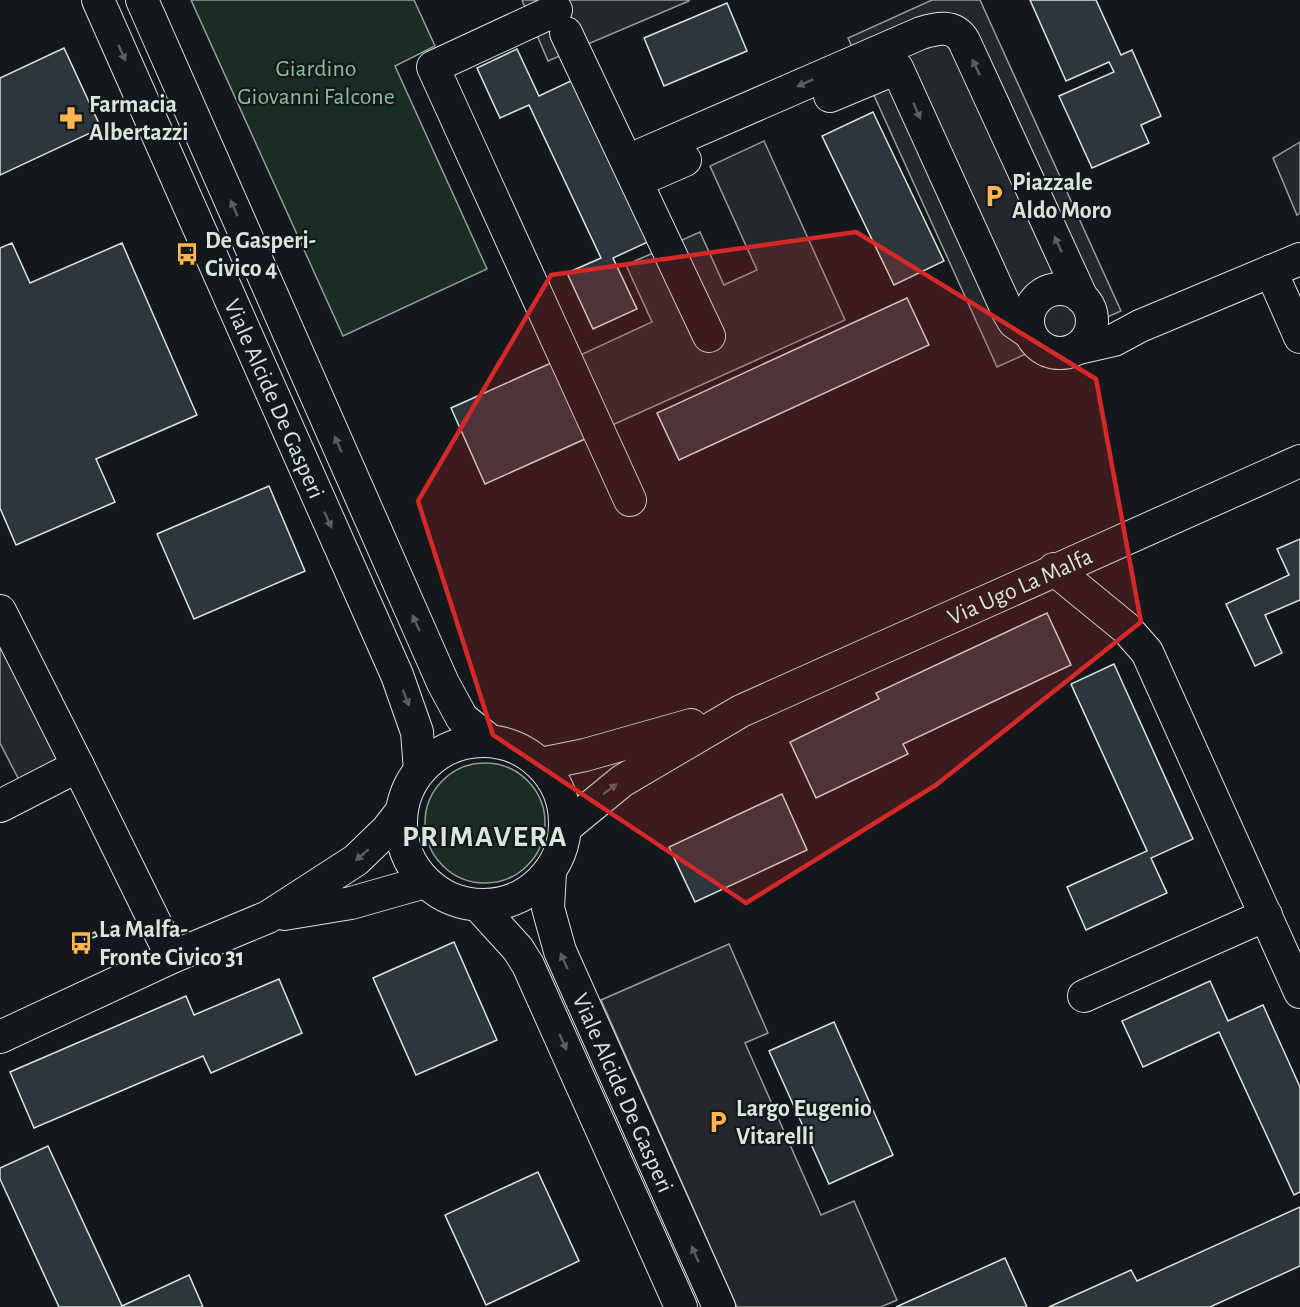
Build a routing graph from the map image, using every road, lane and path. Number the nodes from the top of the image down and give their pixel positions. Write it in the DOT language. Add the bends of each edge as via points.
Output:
graph roads {
  1 [pos="98,0"];
  2 [pos="142,0"];
  3 [pos="921,33"];
  4 [pos="897,68"];
  5 [pos="632,171"];
  6 [pos="1300,259"];
  7 [pos="1271,271"];
  8 [pos="1087,306"];
  9 [pos="1140,326"];
  10 [pos="1030,333"];
  11 [pos="709,336"];
  12 [pos="1300,337"];
  13 [pos="1079,348"];
  14 [pos="1300,461"];
  15 [pos="630,500"];
  16 [pos="1054,569"];
  17 [pos="0,611"];
  18 [pos="741,711"];
  19 [pos="490,741"];
  20 [pos="541,764"];
  21 [pos="78,766"];
  22 [pos="420,770"];
  23 [pos="0,806"];
  24 [pos="401,812"];
  25 [pos="566,826"];
  26 [pos="550,872"];
  27 [pos="425,882"];
  28 [pos="478,905"];
  29 [pos="1266,915"];
  30 [pos="268,917"];
  31 [pos="172,957"];
  32 [pos="1300,992"];
  33 [pos="1084,996"];
  34 [pos="0,1037"];
  35 [pos="681,1307"];
  36 [pos="719,1307"];
  1 -- 22 [label="street, Viale Alcide De Gasperi, one-way" via="397,675 417,732"];
  19 -- 2 [label="street, Viale Alcide De Gasperi, one-way" via="462,718 443,683"];
  3 -- 4 [label="street" via="900,52"];
  3 -- 5 [label="street, one-way"];
  8 -- 3 [label="street, one-way" via="962,37 946,28"];
  4 -- 5 [label="street"];
  4 -- 10 [label="street, one-way" via="1008,312 1014,322"];
  5 -- 11 [label="street"];
  5 -- 15 [label="street" via="561,21 433,67"];
  6 -- 7 [label="street"];
  7 -- 9 [label="street"];
  7 -- 12 [label="street"];
  8 -- 9 [label="street" via="1110,324"];
  8 -- 10 [label="street" via="1065,290 1046,292 1032,305"];
  8 -- 13 [label="street" via="1090,333"];
  9 -- 13 [label="street" via="1114,340"];
  10 -- 13 [label="street" via="1038,344 1052,352"];
  14 -- 16 [label="street, Via Ugo La Malfa"];
  16 -- 18 [label="street, Via Ugo La Malfa"];
  16 -- 29 [label="street" via="1126,628 1147,652"];
  17 -- 21 [label="street"];
  18 -- 20 [label="street, Via Ugo La Malfa" via="619,747"];
  25 -- 18 [label="street, Via Ugo La Malfa, one-way" via="622,781"];
  19 -- 20 [label="street" via="518,748"];
  19 -- 22 [label="street" via="452,747"];
  20 -- 25 [label="street" via="560,792"];
  21 -- 23 [label="street"];
  21 -- 31 [label="street"];
  22 -- 24 [label="street"];
  24 -- 27 [label="street" via="408,857"];
  24 -- 30 [label="street, one-way" via="356,860"];
  25 -- 26 [label="street" via="564,843"];
  26 -- 28 [label="street" via="518,898"];
  36 -- 26 [label="street, Viale Alcide De Gasperi, one-way" via="560,951 548,908"];
  27 -- 28 [label="street" via="449,898"];
  27 -- 30 [label="street" via="351,903"];
  28 -- 35 [label="street, Viale Alcide De Gasperi, one-way" via="528,965"];
  29 -- 32 [label="street"];
  29 -- 33 [label="street"];
  30 -- 31 [label="street"];
  31 -- 34 [label="street"];
}
